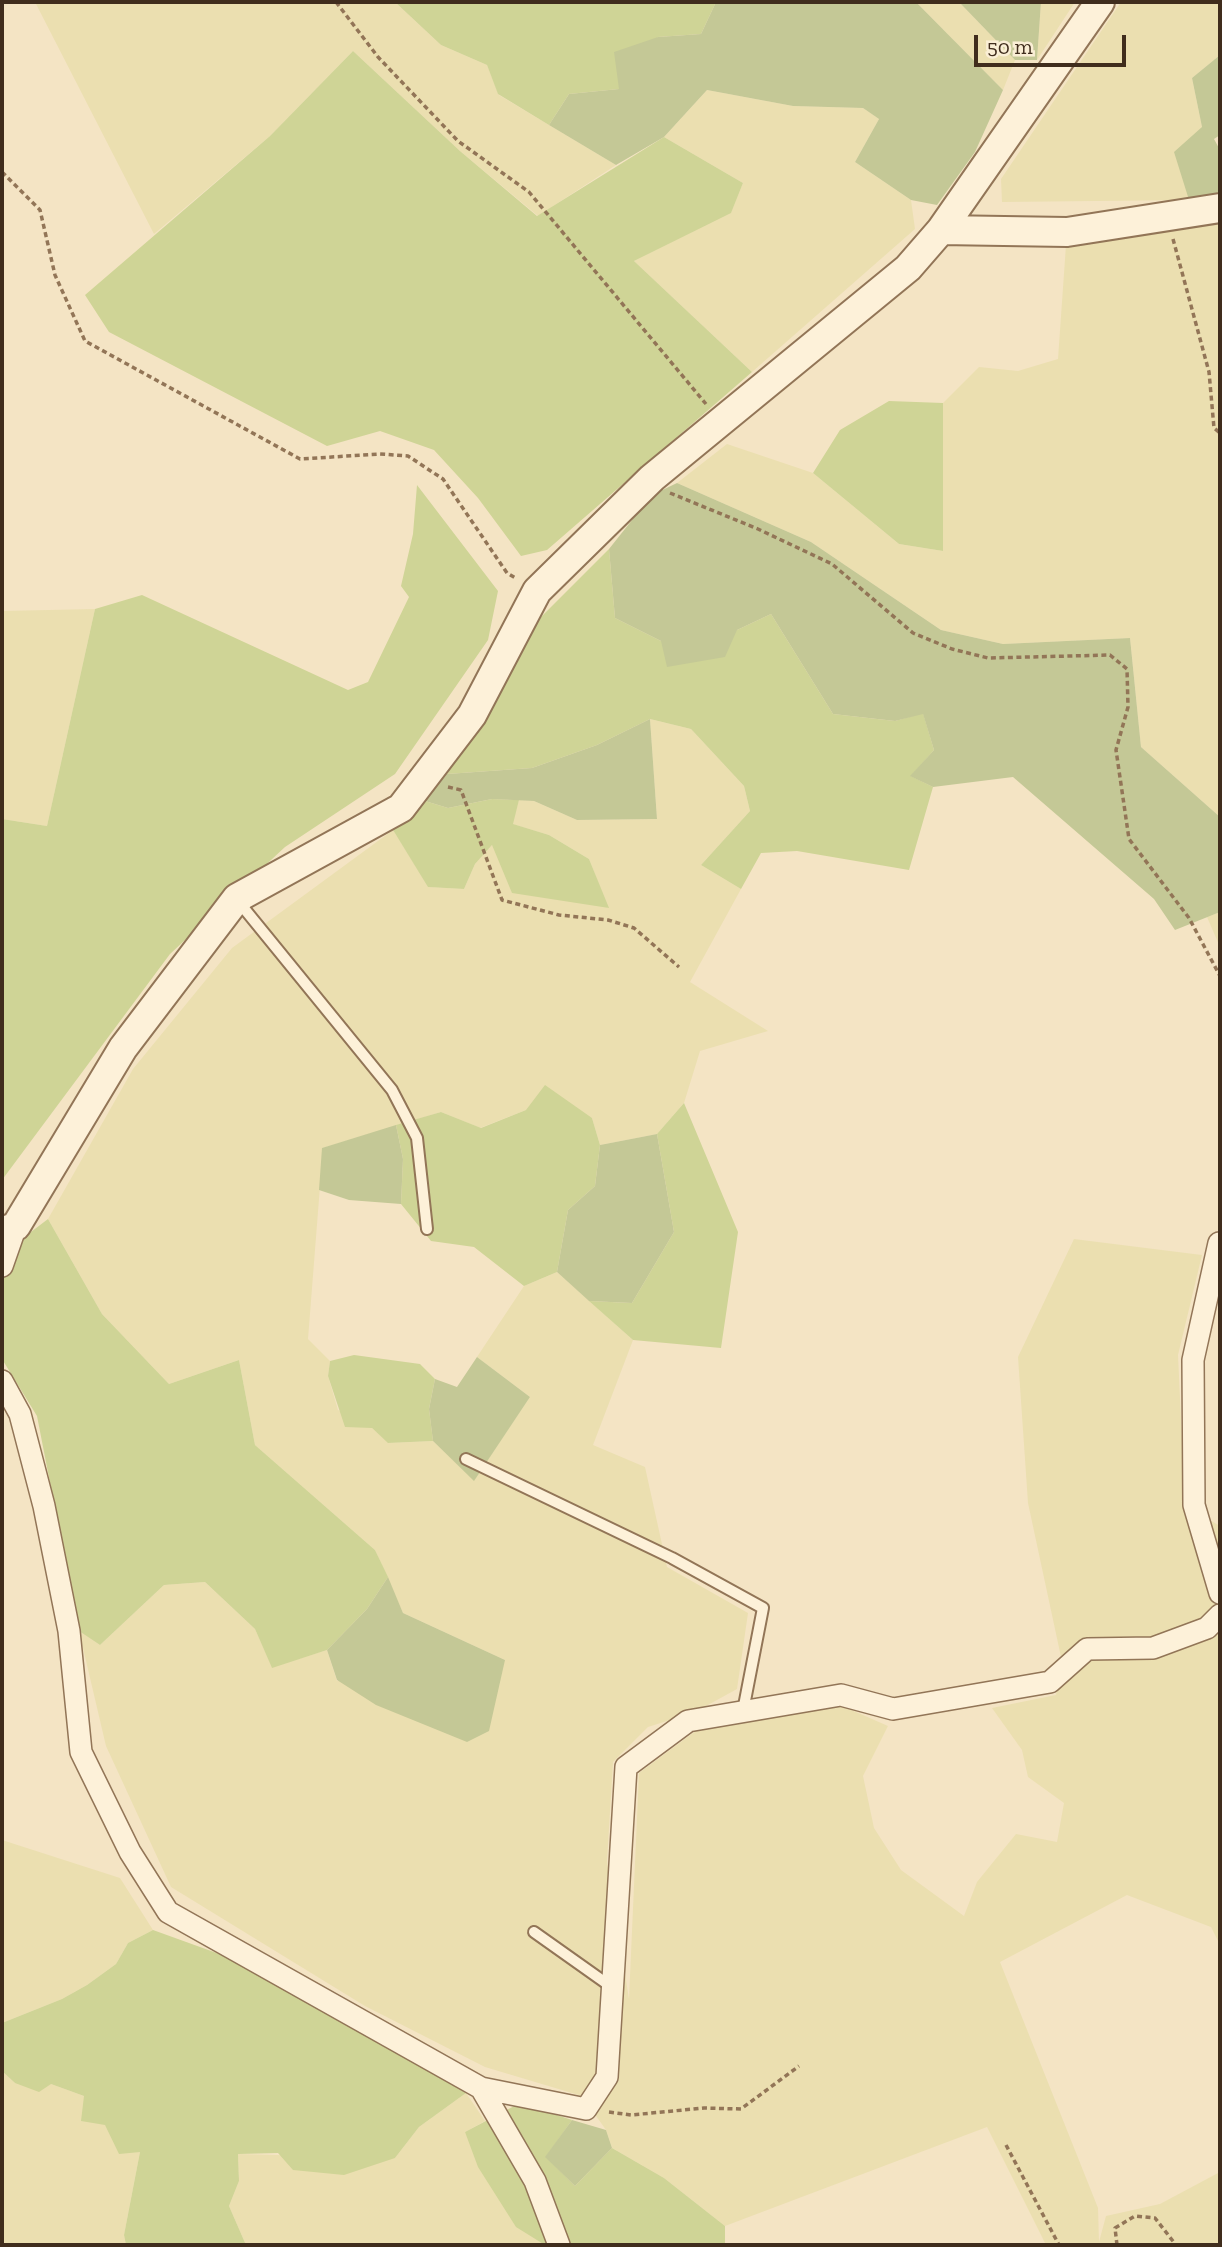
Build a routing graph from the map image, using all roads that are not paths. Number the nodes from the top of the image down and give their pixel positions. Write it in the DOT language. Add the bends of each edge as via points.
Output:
graph roads {
  1 [pos="1100,2"];
  2 [pos="1220,208"];
  3 [pos="941,230"];
  4 [pos="237,898"];
  5 [pos="9,1229"];
  6 [pos="427,1229"];
  7 [pos="1219,1243"];
  8 [pos="2,1266"];
  9 [pos="2,1381"];
  10 [pos="466,1459"];
  11 [pos="1220,1593"];
  12 [pos="1220,1615"];
  13 [pos="743,1711"];
  14 [pos="534,1932"];
  15 [pos="613,1988"];
  16 [pos="481,2088"];
  17 [pos="559,2245"];
  1 -- 3 [label="street"];
  2 -- 3 [label="street" via="1067,232"];
  3 -- 4 [label="street" via="908,268 652,478 537,591 472,715 401,808"];
  4 -- 5 [label="street" via="123,1048"];
  4 -- 6 [label="lane" via="392,1090 417,1138"];
  5 -- 8 [label="street"];
  7 -- 11 [label="street" via="1193,1360 1194,1505"];
  9 -- 16 [label="street" via="20,1414 44,1506 69,1631 81,1752 130,1852 168,1912"];
  10 -- 13 [label="lane" via="763,1608"];
  12 -- 13 [label="street" via="1207,1628 1153,1648 1087,1649 1050,1682 893,1709 841,1695"];
  13 -- 15 [label="street" via="688,1721 626,1768"];
  14 -- 15 [label="lane"];
  15 -- 16 [label="street" via="607,2077 586,2109"];
  16 -- 17 [label="street" via="535,2181"];
}
